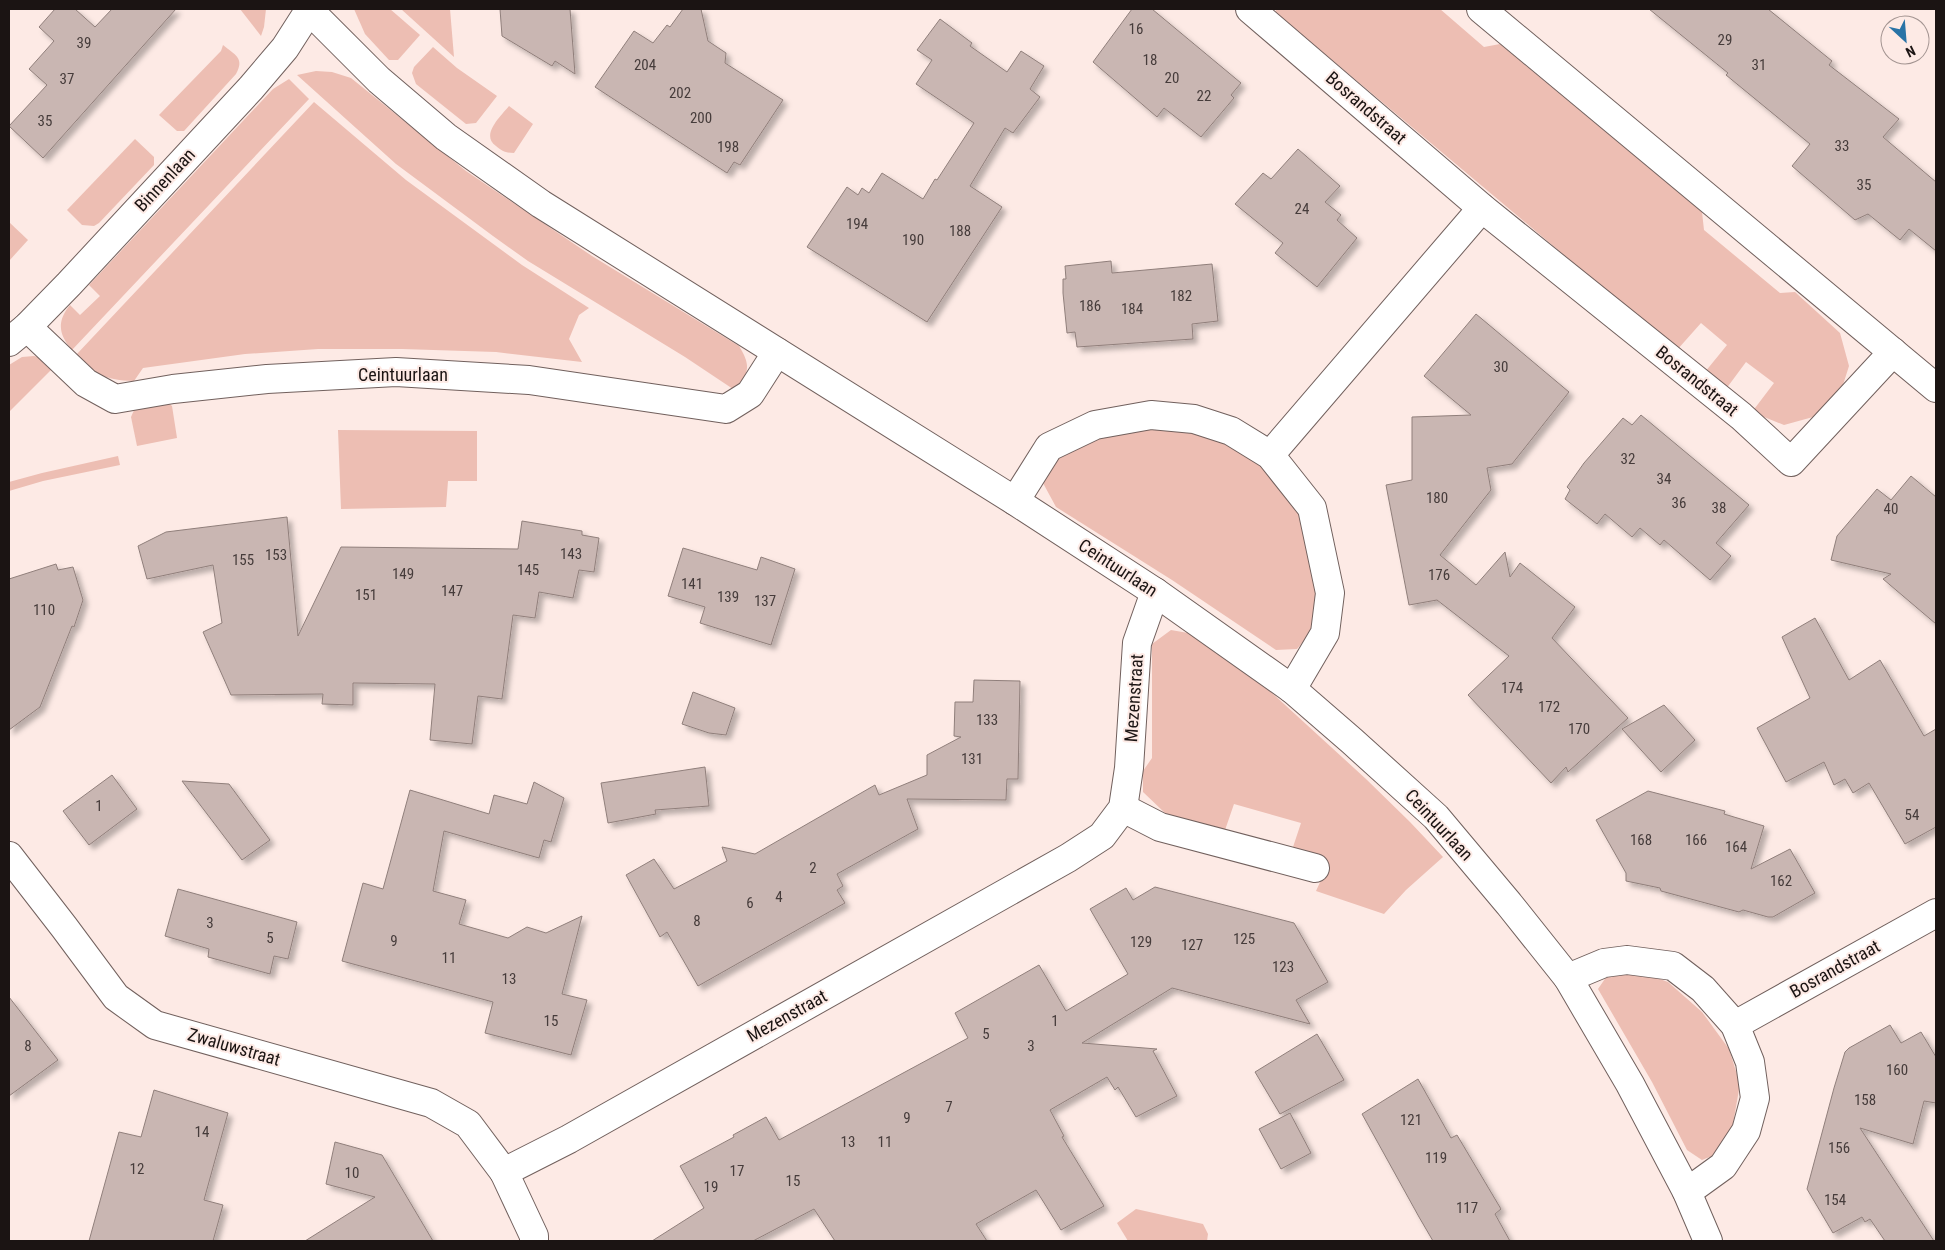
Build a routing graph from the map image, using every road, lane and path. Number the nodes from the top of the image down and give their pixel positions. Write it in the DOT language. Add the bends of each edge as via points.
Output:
graph roads {
  1 [pos="309,9"];
  2 [pos="1250,9"];
  3 [pos="1481,9"];
  4 [pos="1482,208"];
  5 [pos="18,335"];
  6 [pos="777,352"];
  7 [pos="1893,352"];
  8 [pos="1936,388"];
  9 [pos="1270,455"];
  10 [pos="1015,501"];
  11 [pos="1155,592"];
  12 [pos="1292,689"];
  13 [pos="1123,808"];
  14 [pos="9,856"];
  15 [pos="1314,868"];
  16 [pos="1936,913"];
  17 [pos="1568,978"];
  18 [pos="1735,1025"];
  19 [pos="504,1172"];
  20 [pos="1686,1192"];
  21 [pos="534,1241"];
  22 [pos="1708,1241"];
  1 -- 5 [label="street, Binnenlaan" via="285,48 251,88"];
  1 -- 6 [label="street, Ceintuurlaan" via="379,80 446,137 541,204"];
  2 -- 4 [label="street, Bosrandstraat"];
  3 -- 7 [label="street"];
  4 -- 7 [label="street, Bosrandstraat" via="1741,416 1792,462"];
  4 -- 9 [label="street"];
  5 -- 6 [label="street, Ceintuurlaan" via="86,383 115,399 173,388 396,372 529,380 726,409 750,394"];
  6 -- 10 [label="street, Ceintuurlaan"];
  7 -- 8 [label="street"];
  9 -- 10 [label="street" via="1231,431 1194,419 1151,415 1104,423 1049,447"];
  9 -- 12 [label="street" via="1312,508 1330,593 1325,633"];
  10 -- 11 [label="street, Ceintuurlaan"];
  11 -- 12 [label="street, Ceintuurlaan"];
  11 -- 13 [label="street, Mezenstraat" via="1137,643 1129,768"];
  12 -- 17 [label="street, Ceintuurlaan" via="1436,817"];
  13 -- 15 [label="street" via="1160,827"];
  13 -- 19 [label="street, Mezenstraat" via="1102,836 1068,858"];
  14 -- 19 [label="street, Zwaluwstraat" via="116,997 155,1024 431,1103 468,1124"];
  16 -- 18 [label="street, Bosrandstraat"];
  17 -- 18 [label="street" via="1604,963 1627,960 1673,966 1703,989"];
  17 -- 20 [label="street, Ceintuurlaan" via="1630,1084"];
  18 -- 20 [label="street" via="1750,1062 1755,1098 1746,1130 1723,1166"];
  19 -- 21 [label="street"];
  20 -- 22 [label="street, Ceintuurlaan"];
}
